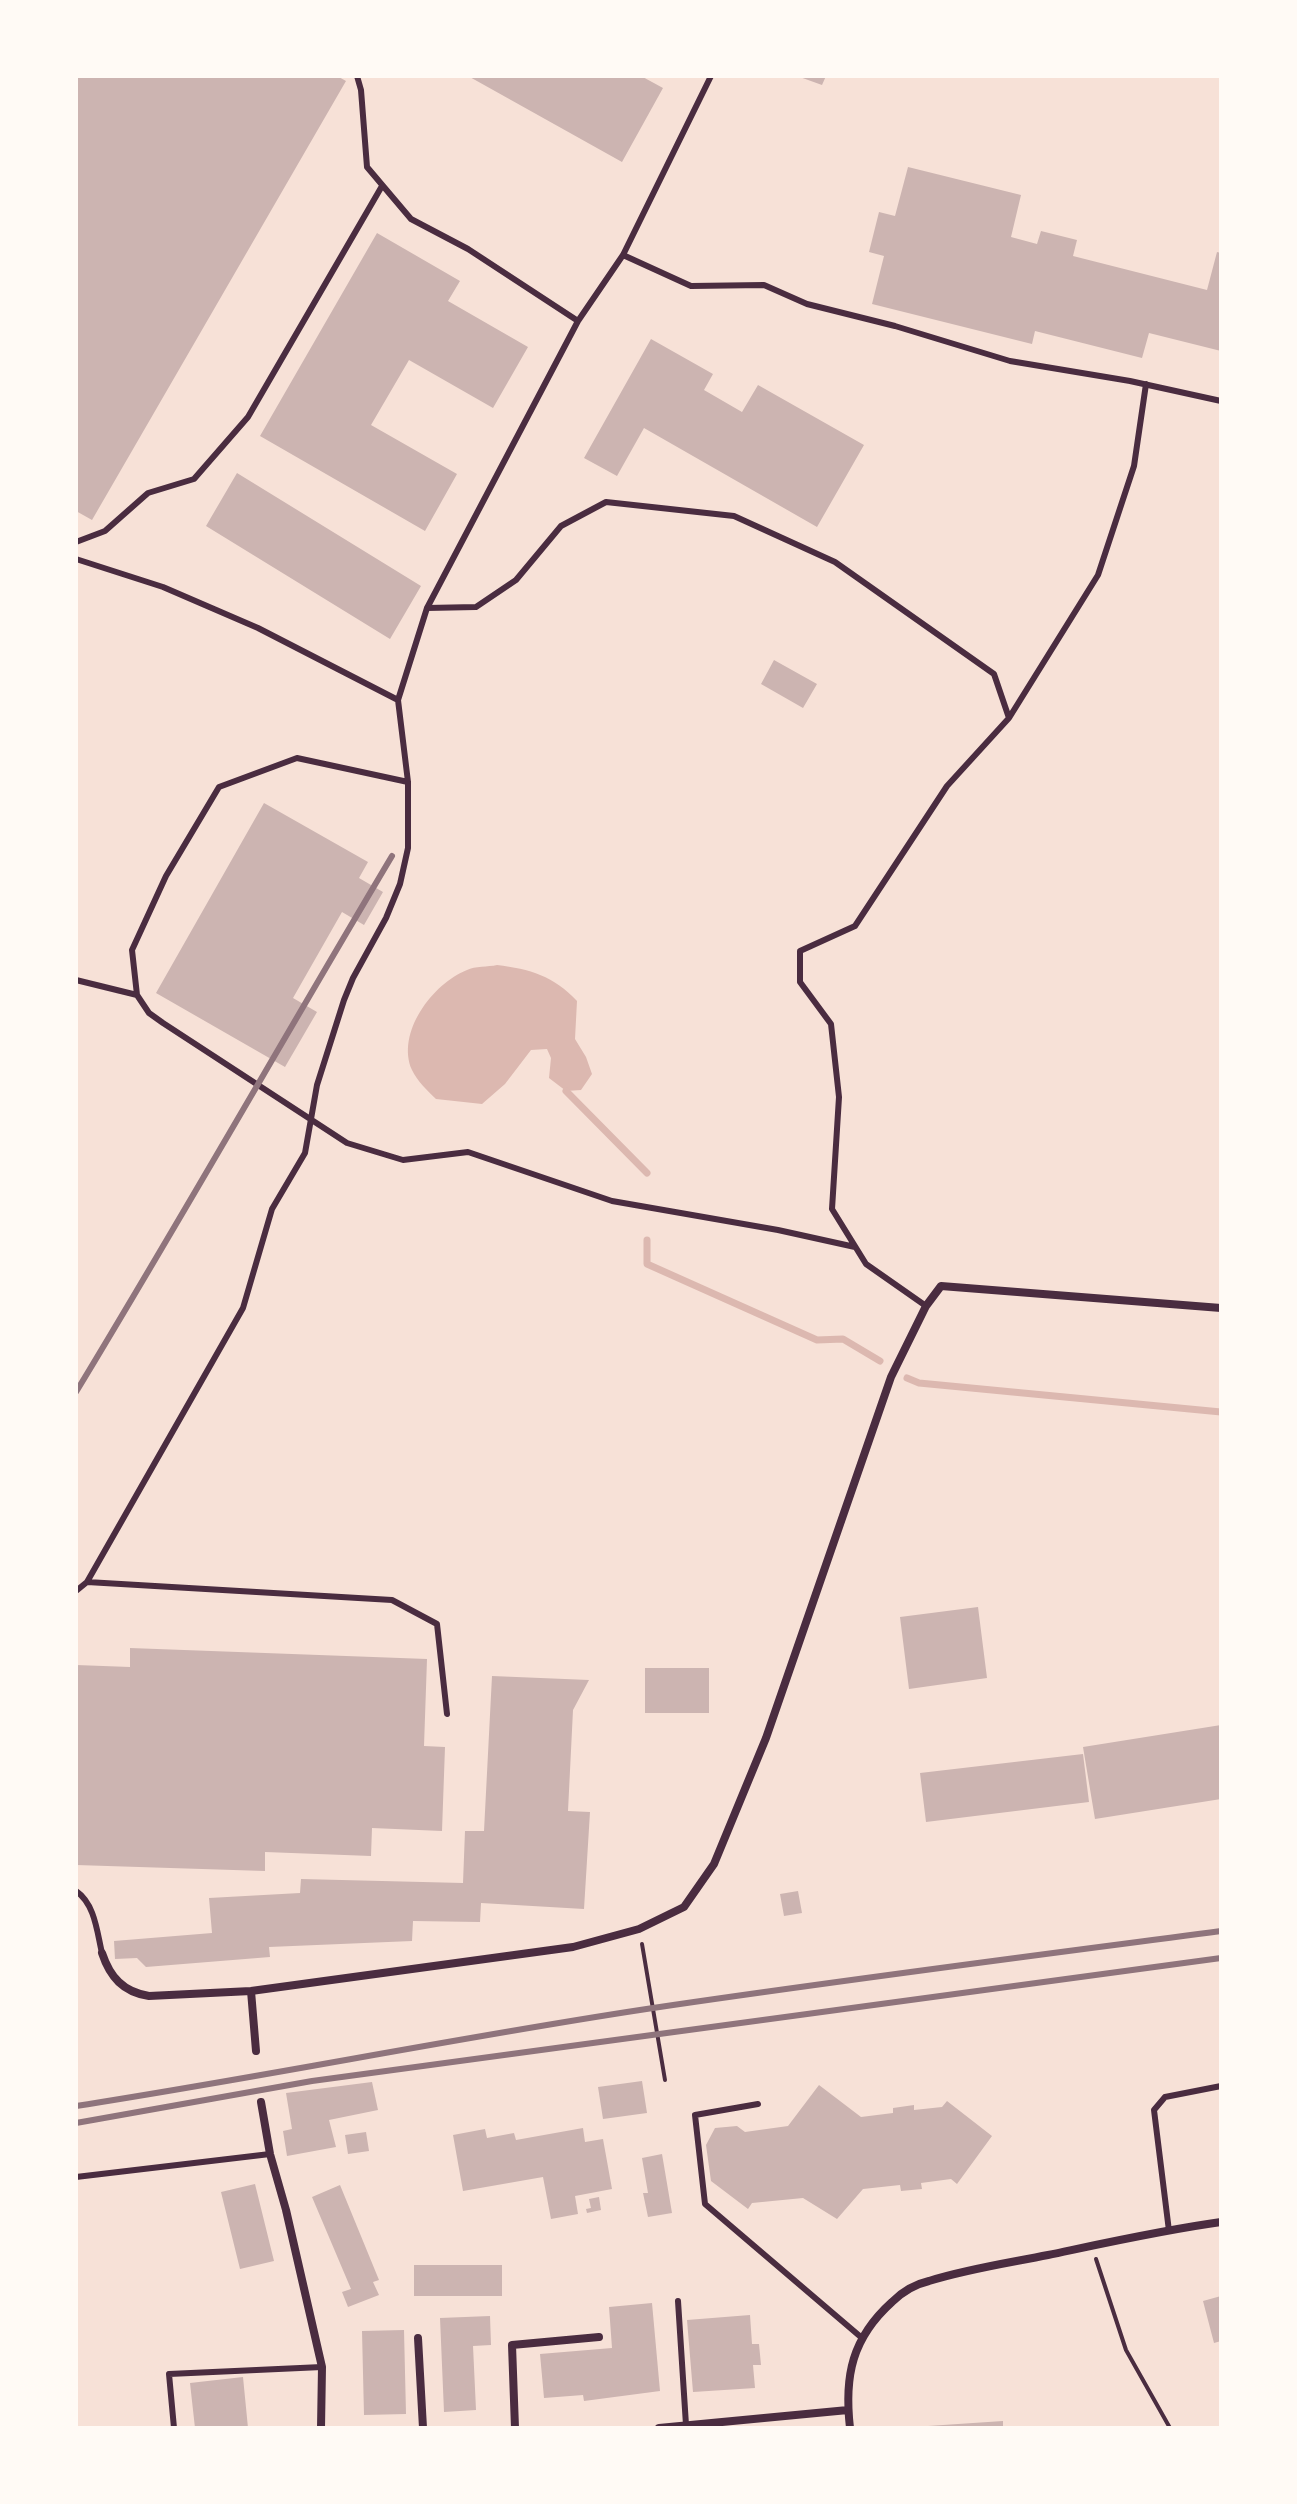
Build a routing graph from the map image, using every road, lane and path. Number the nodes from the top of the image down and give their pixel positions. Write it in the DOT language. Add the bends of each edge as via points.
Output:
graph roads {
  1 [pos="357,76"];
  2 [pos="711,76"];
  3 [pos="382,186"];
  4 [pos="623,255"];
  5 [pos="578,321"];
  6 [pos="1146,384"];
  7 [pos="1221,401"];
  8 [pos="76,542"];
  9 [pos="76,559"];
  10 [pos="427,608"];
  11 [pos="398,700"];
  12 [pos="1009,718"];
  13 [pos="408,782"];
  14 [pos="76,980"];
  15 [pos="137,995"];
  16 [pos="309,1119"];
  17 [pos="855,1247"];
  18 [pos="926,1306"];
  19 [pos="1221,1308"];
  20 [pos="87,1582"];
  21 [pos="76,1591"];
  22 [pos="447,1714"];
  23 [pos="76,1891"];
  24 [pos="639,1929"];
  25 [pos="102,1953"];
  26 [pos="251,1991"];
  27 [pos="256,2051"];
  28 [pos="665,2080"];
  29 [pos="1221,2086"];
  30 [pos="261,2102"];
  31 [pos="758,2104"];
  32 [pos="270,2154"];
  33 [pos="76,2177"];
  34 [pos="1221,2222"];
  35 [pos="1169,2231"];
  36 [pos="1092,2246"];
  37 [pos="678,2301"];
  38 [pos="599,2337"];
  39 [pos="418,2338"];
  40 [pos="862,2338"];
  41 [pos="322,2367"];
  42 [pos="848,2410"];
  43 [pos="686,2425"];
  44 [pos="174,2428"];
  45 [pos="321,2428"];
  46 [pos="423,2428"];
  47 [pos="515,2428"];
  48 [pos="659,2428"];
  49 [pos="850,2428"];
  50 [pos="1170,2428"];
  1 -- 3 [label="lane" via="367,167"];
  2 -- 4 [label="lane"];
  3 -- 5 [label="lane" via="411,219 468,249"];
  3 -- 8 [label="lane" via="248,417 194,479 148,493 105,531"];
  4 -- 5 [label="lane"];
  4 -- 6 [label="lane" via="691,286 764,285 807,304 1010,361"];
  5 -- 10 [label="lane"];
  6 -- 7 [label="lane"];
  6 -- 12 [label="lane" via="1134,466 1098,575"];
  9 -- 11 [label="lane" via="163,587 258,628"];
  10 -- 11 [label="lane"];
  10 -- 12 [label="lane" via="476,607 516,580 561,526 606,502 734,516 835,562 982,665 994,674"];
  11 -- 13 [label="lane"];
  12 -- 17 [label="lane" via="947,786 855,926 800,951 800,982 831,1024 839,1097 832,1209"];
  13 -- 15 [label="lane" via="297,758 219,787 166,876 132,950"];
  13 -- 16 [label="lane" via="408,848 400,884 344,1000"];
  14 -- 15 [label="lane"];
  15 -- 16 [label="lane" via="149,1013"];
  16 -- 17 [label="lane" via="347,1143 403,1160 468,1152 612,1201"];
  16 -- 20 [label="lane" via="305,1153 272,1209 243,1308"];
  17 -- 18 [label="lane" via="866,1264"];
  18 -- 19 [label="street" via="941,1286"];
  18 -- 24 [label="street" via="891,1377 766,1738 714,1864 684,1907"];
  20 -- 21 [label="lane"];
  20 -- 22 [label="lane" via="392,1600 437,1624"];
  23 -- 25 [label="lane" via="90,1909"];
  24 -- 26 [label="street" via="573,1947"];
  24 -- 28 [label="path"];
  25 -- 26 [label="street" via="110,1974 139,1995"];
  26 -- 27 [label="street"];
  29 -- 35 [label="lane" via="1165,2097 1155,2109"];
  30 -- 32 [label="street"];
  31 -- 40 [label="lane" via="695,2115 705,2204"];
  32 -- 33 [label="lane"];
  32 -- 41 [label="street"];
  34 -- 35 [label="street"];
  35 -- 36 [label="street"];
  36 -- 40 [label="street" via="927,2281 892,2302"];
  36 -- 50 [label="path" via="1126,2350"];
  37 -- 43 [label="lane"];
  38 -- 47 [label="street" via="512,2345"];
  39 -- 46 [label="street"];
  40 -- 42 [label="street" via="849,2369"];
  41 -- 44 [label="lane" via="169,2374"];
  41 -- 45 [label="street"];
  42 -- 43 [label="street"];
  42 -- 49 [label="street"];
  43 -- 48 [label="street"];
}
